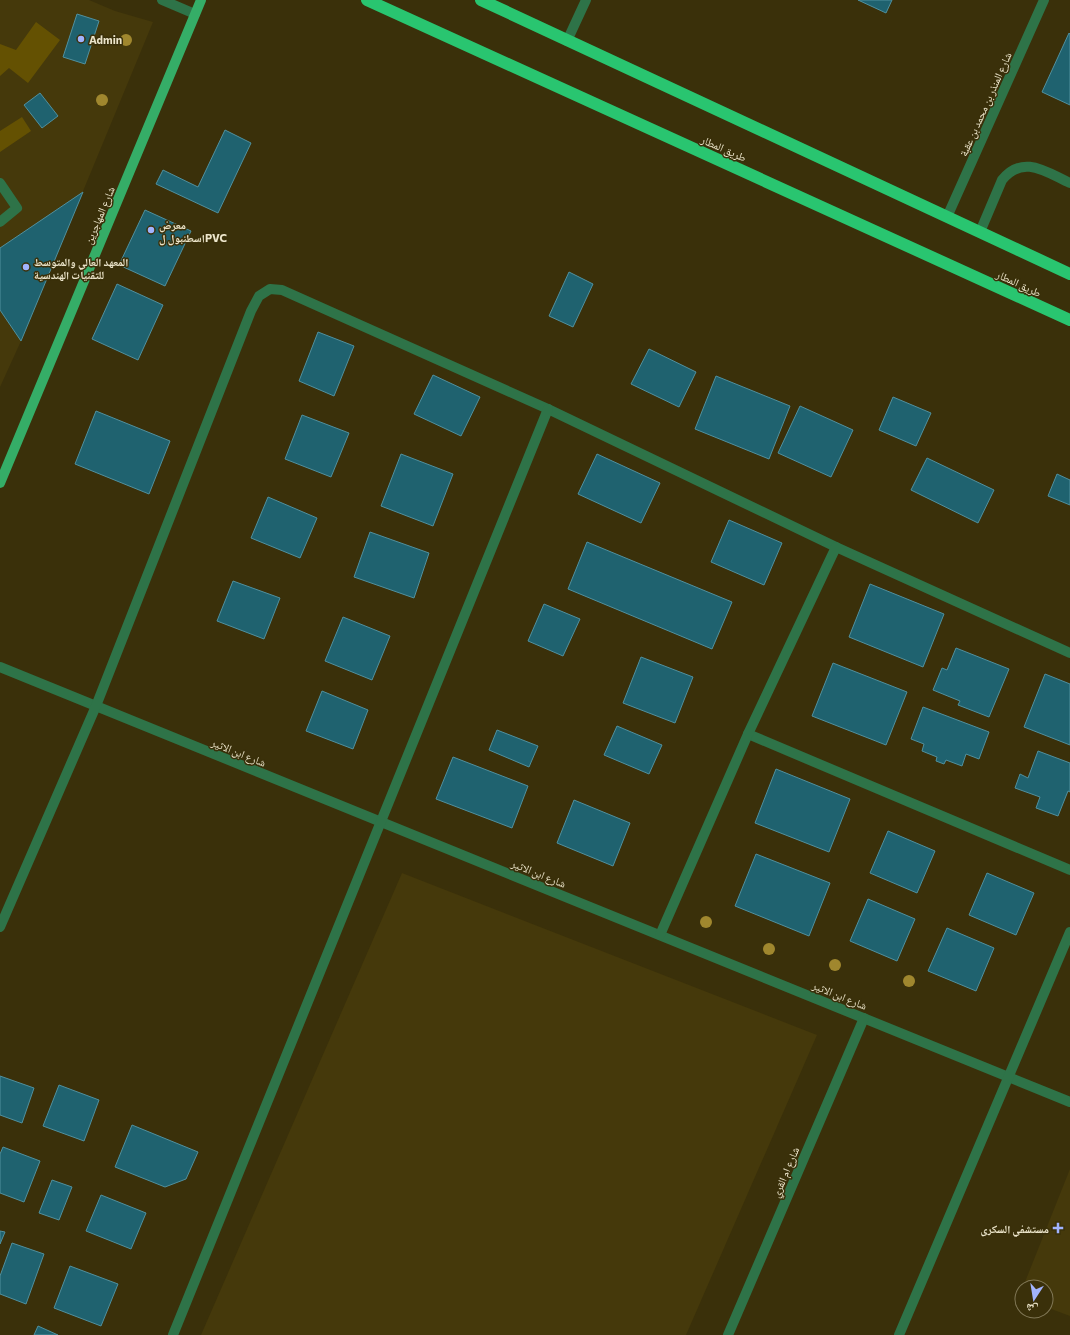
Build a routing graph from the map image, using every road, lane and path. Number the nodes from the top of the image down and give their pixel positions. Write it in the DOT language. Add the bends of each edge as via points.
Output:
graph roads {
  1 [pos="162,0"];
  2 [pos="201,0"];
  3 [pos="367,0"];
  4 [pos="480,0"];
  5 [pos="586,0"];
  6 [pos="1044,0"];
  7 [pos="195,14"];
  8 [pos="567,40"];
  9 [pos="0,183"];
  10 [pos="1070,183"];
  11 [pos="947,217"];
  12 [pos="0,222"];
  13 [pos="980,232"];
  14 [pos="1070,274"];
  15 [pos="1070,320"];
  16 [pos="548,409"];
  17 [pos="0,483"];
  18 [pos="836,546"];
  19 [pos="1070,653"];
  20 [pos="0,667"];
  21 [pos="96,706"];
  22 [pos="748,734"];
  23 [pos="382,822"];
  24 [pos="1070,870"];
  25 [pos="0,927"];
  26 [pos="1070,932"];
  27 [pos="660,935"];
  28 [pos="864,1018"];
  29 [pos="1008,1076"];
  30 [pos="1070,1102"];
  31 [pos="174,1335"];
  32 [pos="728,1335"];
  33 [pos="899,1335"];
  1 -- 7 [label="street"];
  2 -- 7 [label="main road, شارع المهاجرين"];
  3 -- 15 [label="highway, طريق المطار"];
  4 -- 8 [label="highway"];
  5 -- 8 [label="street"];
  6 -- 11 [label="street, شارع المنذر بن محمد بن عقبة"];
  7 -- 17 [label="main road, شارع المهاجرين"];
  8 -- 11 [label="highway"];
  9 -- 12 [label="street" via="17,208"];
  10 -- 13 [label="street" via="1031,166 1015,168 1002,180"];
  11 -- 13 [label="highway"];
  13 -- 14 [label="highway"];
  16 -- 18 [label="street"];
  16 -- 21 [label="street" via="282,290 270,289 259,296 251,310"];
  16 -- 23 [label="street"];
  18 -- 19 [label="street"];
  18 -- 22 [label="street"];
  20 -- 21 [label="street, شارع ابن الاثير"];
  21 -- 23 [label="street, شارع ابن الاثير"];
  21 -- 25 [label="street"];
  22 -- 24 [label="street"];
  22 -- 27 [label="street"];
  23 -- 27 [label="street, شارع ابن الاثير"];
  23 -- 31 [label="street"];
  26 -- 29 [label="street"];
  27 -- 28 [label="street, شارع ابن الاثير"];
  28 -- 29 [label="street, شارع ابن الاثير"];
  28 -- 32 [label="street, شارع ام القري"];
  29 -- 30 [label="street, شارع ابن الاثير"];
  29 -- 33 [label="street"];
}
